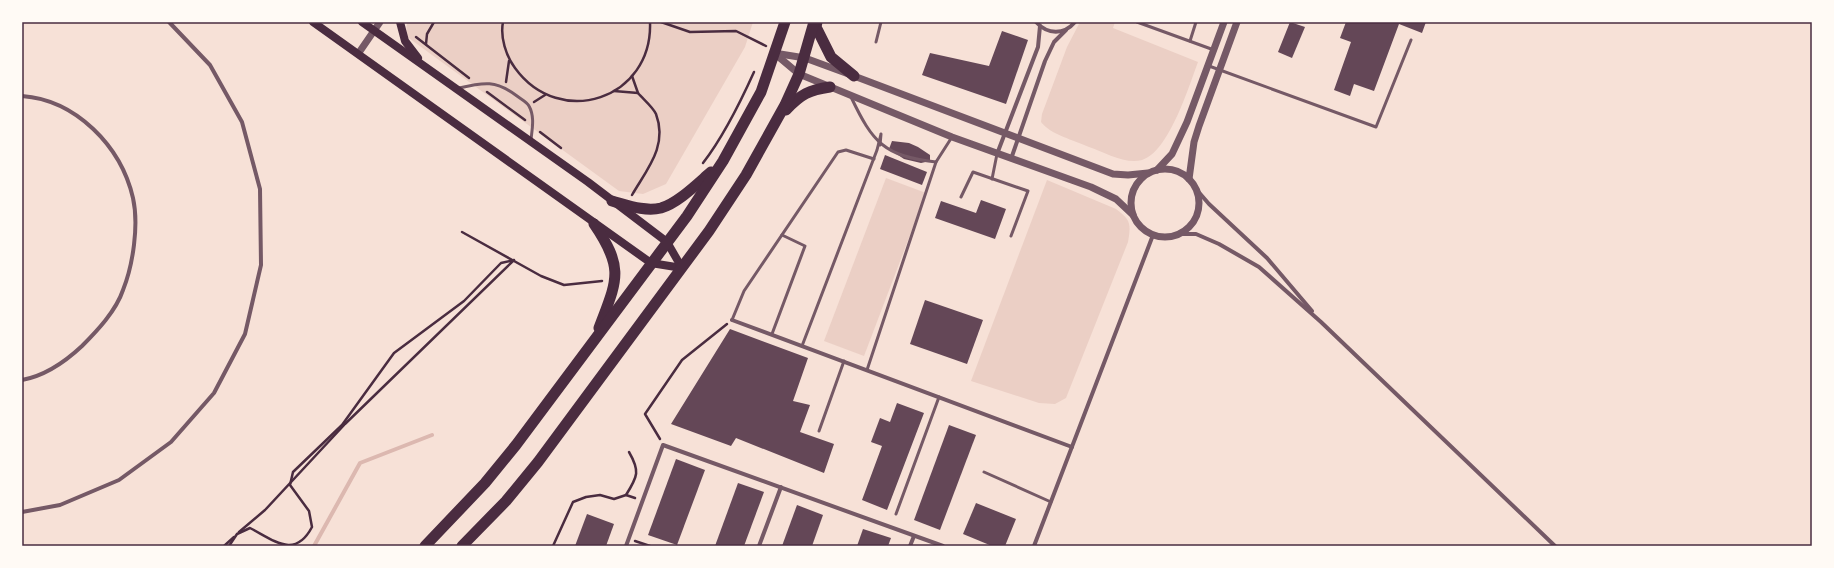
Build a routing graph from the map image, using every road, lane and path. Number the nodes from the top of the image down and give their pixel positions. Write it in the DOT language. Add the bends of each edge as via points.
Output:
graph roads {
  1 [pos="169,22"];
  2 [pos="313,22"];
  3 [pos="362,22"];
  4 [pos="380,22"];
  5 [pos="400,22"];
  6 [pos="434,22"];
  7 [pos="502,22"];
  8 [pos="650,22"];
  9 [pos="661,22"];
  10 [pos="785,22"];
  11 [pos="816,22"];
  12 [pos="881,22"];
  13 [pos="1036,22"];
  14 [pos="1075,22"];
  15 [pos="1137,22"];
  16 [pos="1196,22"];
  17 [pos="1224,22"];
  18 [pos="1237,22"];
  19 [pos="1040,26"];
  20 [pos="1066,30"];
  21 [pos="375,31"];
  22 [pos="415,36"];
  23 [pos="766,40"];
  24 [pos="1411,40"];
  25 [pos="1190,41"];
  26 [pos="876,42"];
  27 [pos="426,44"];
  28 [pos="767,50"];
  29 [pos="1214,50"];
  30 [pos="358,54"];
  31 [pos="805,58"];
  32 [pos="510,60"];
  33 [pos="1208,65"];
  34 [pos="425,67"];
  35 [pos="756,68"];
  36 [pos="1220,70"];
  37 [pos="799,74"];
  38 [pos="632,76"];
  39 [pos="854,76"];
  40 [pos="477,84"];
  41 [pos="505,87"];
  42 [pos="830,87"];
  43 [pos="456,88"];
  44 [pos="614,91"];
  45 [pos="638,93"];
  46 [pos="545,95"];
  47 [pos="22,96"];
  48 [pos="850,96"];
  49 [pos="529,105"];
  50 [pos="777,121"];
  51 [pos="532,126"];
  52 [pos="1005,133"];
  53 [pos="952,137"];
  54 [pos="1020,138"];
  55 [pos="531,142"];
  56 [pos="880,145"];
  57 [pos="564,151"];
  58 [pos="997,154"];
  59 [pos="874,159"];
  60 [pos="1011,159"];
  61 [pos="723,161"];
  62 [pos="936,162"];
  63 [pos="702,164"];
  64 [pos="1157,170"];
  65 [pos="1148,173"];
  66 [pos="992,179"];
  67 [pos="1189,179"];
  68 [pos="1196,189"];
  69 [pos="626,196"];
  70 [pos="630,197"];
  71 [pos="961,197"];
  72 [pos="636,198"];
  73 [pos="612,201"];
  74 [pos="1133,215"];
  75 [pos="594,224"];
  76 [pos="462,232"];
  77 [pos="1179,234"];
  78 [pos="782,235"];
  79 [pos="1153,235"];
  80 [pos="1011,236"];
  81 [pos="667,242"];
  82 [pos="514,260"];
  83 [pos="651,264"];
  84 [pos="682,268"];
  85 [pos="615,279"];
  86 [pos="732,320"];
  87 [pos="1321,322"];
  88 [pos="772,334"];
  89 [pos="593,342"];
  90 [pos="802,346"];
  91 [pos="844,361"];
  92 [pos="867,370"];
  93 [pos="22,380"];
  94 [pos="939,397"];
  95 [pos="819,431"];
  96 [pos="663,445"];
  97 [pos="1072,446"];
  98 [pos="629,452"];
  99 [pos="984,472"];
  100 [pos="290,483"];
  101 [pos="781,488"];
  102 [pos="626,495"];
  103 [pos="643,500"];
  104 [pos="1051,502"];
  105 [pos="22,512"];
  106 [pos="896,514"];
  107 [pos="237,534"];
  108 [pos="914,536"];
  109 [pos="629,538"];
  110 [pos="224,546"];
  111 [pos="229,546"];
  112 [pos="425,546"];
  113 [pos="462,546"];
  114 [pos="553,546"];
  115 [pos="626,546"];
  116 [pos="650,546"];
  117 [pos="760,546"];
  118 [pos="910,546"];
  119 [pos="943,546"];
  120 [pos="1034,546"];
  121 [pos="1555,546"];
  1 -- 105 [label="street" via="210,65 242,122 260,189 261,265 245,334 214,393 171,442 119,480 60,505"];
  2 -- 30 [label="main road"];
  3 -- 21 [label="main road"];
  4 -- 21 [label="street"];
  5 -- 34 [label="main road" via="405,40"];
  6 -- 27 [label="path" via="427,34"];
  7 -- 32 [label="path" via="504,43"];
  8 -- 38 [label="path" via="644,57"];
  9 -- 28 [label="path" via="690,32 736,31"];
  10 -- 28 [label="highway"];
  11 -- 31 [label="highway"];
  11 -- 39 [label="highway" via="831,57"];
  12 -- 26 [label="lane"];
  13 -- 19 [label="street"];
  14 -- 20 [label="street"];
  15 -- 25 [label="lane"];
  16 -- 25 [label="lane"];
  17 -- 29 [label="street"];
  18 -- 36 [label="street"];
  19 -- 20 [label="street" via="1048,31"];
  19 -- 52 [label="street" via="1038,47"];
  20 -- 54 [label="street" via="1054,42 1045,61"];
  21 -- 30 [label="street"];
  21 -- 34 [label="main road"];
  22 -- 27 [label="path"];
  23 -- 28 [label="path"];
  24 -- 36 [label="lane" via="1376,127"];
  25 -- 29 [label="lane"];
  27 -- 40 [label="path"];
  28 -- 31 [label="street"];
  28 -- 37 [label="street"];
  28 -- 61 [label="highway" via="761,92"];
  29 -- 33 [label="street"];
  30 -- 75 [label="main road"];
  31 -- 37 [label="highway"];
  31 -- 39 [label="street"];
  32 -- 41 [label="path"];
  32 -- 46 [label="path" via="524,81"];
  33 -- 36 [label="lane"];
  33 -- 64 [label="street" via="1172,154"];
  34 -- 43 [label="main road"];
  35 -- 63 [label="path" via="729,121"];
  36 -- 67 [label="street" via="1194,142"];
  37 -- 42 [label="street"];
  37 -- 50 [label="highway"];
  38 -- 44 [label="path"];
  38 -- 45 [label="path"];
  39 -- 52 [label="street"];
  40 -- 41 [label="lane" via="493,83"];
  40 -- 43 [label="lane"];
  40 -- 51 [label="path"];
  41 -- 49 [label="lane"];
  42 -- 48 [label="street"];
  42 -- 50 [label="highway" via="814,89 798,96"];
  43 -- 55 [label="main road"];
  44 -- 45 [label="path"];
  44 -- 46 [label="path" via="597,99 571,102"];
  45 -- 70 [label="path" via="655,113 661,137 658,149"];
  46 -- 49 [label="path"];
  47 -- 93 [label="street" via="37,97 65,108 90,125 110,147 125,172 133,199 135,248 123,292 100,329 68,359 30,379"];
  48 -- 53 [label="street"];
  48 -- 56 [label="lane" via="862,120"];
  49 -- 51 [label="lane"];
  50 -- 84 [label="highway" via="746,175"];
  51 -- 55 [label="lane"];
  51 -- 57 [label="path"];
  52 -- 54 [label="street"];
  52 -- 58 [label="street"];
  53 -- 58 [label="street"];
  53 -- 62 [label="lane"];
  54 -- 60 [label="street"];
  54 -- 65 [label="street" via="1113,174"];
  55 -- 73 [label="main road"];
  56 -- 59 [label="lane" via="881,134"];
  56 -- 62 [label="lane" via="916,160"];
  58 -- 60 [label="street"];
  58 -- 66 [label="lane"];
  59 -- 78 [label="lane" via="846,150 838,152"];
  59 -- 90 [label="lane"];
  60 -- 74 [label="street" via="1102,192 1116,199"];
  61 -- 73 [label="highway" via="686,194 661,208 636,208"];
  61 -- 81 [label="highway"];
  62 -- 92 [label="lane"];
  64 -- 65 [label="street"];
  64 -- 67 [label="street" via="1172,170"];
  65 -- 74 [label="street" via="1136,185 1132,197"];
  66 -- 71 [label="lane" via="973,172"];
  66 -- 80 [label="lane" via="1028,190"];
  67 -- 68 [label="street"];
  68 -- 77 [label="street" via="1199,203 1197,216 1189,227"];
  68 -- 87 [label="street" via="1267,258"];
  69 -- 70 [label="path"];
  70 -- 72 [label="path"];
  73 -- 81 [label="main road"];
  74 -- 79 [label="street" via="1139,226"];
  75 -- 83 [label="main road"];
  75 -- 85 [label="highway" via="609,245"];
  76 -- 82 [label="path"];
  77 -- 79 [label="street" via="1164,237"];
  77 -- 87 [label="street" via="1196,234 1259,267"];
  78 -- 86 [label="lane" via="744,291"];
  78 -- 88 [label="lane" via="805,246"];
  79 -- 97 [label="street"];
  81 -- 83 [label="highway"];
  81 -- 84 [label="main road"];
  82 -- 85 [label="path" via="541,276 564,285"];
  82 -- 100 [label="path" via="345,424"];
  82 -- 100 [label="path" via="501,263 464,301 394,353 342,425 293,472"];
  83 -- 84 [label="main road"];
  83 -- 89 [label="highway"];
  84 -- 113 [label="highway" via="538,462 506,501"];
  85 -- 89 [label="highway"];
  86 -- 88 [label="street"];
  86 -- 96 [label="path" via="682,360 645,414"];
  87 -- 121 [label="street"];
  88 -- 90 [label="street"];
  89 -- 112 [label="highway" via="494,472"];
  90 -- 91 [label="street"];
  91 -- 92 [label="street"];
  91 -- 95 [label="lane"];
  92 -- 94 [label="street"];
  94 -- 97 [label="street"];
  94 -- 106 [label="lane"];
  96 -- 101 [label="street"];
  96 -- 103 [label="street"];
  97 -- 104 [label="street"];
  98 -- 102 [label="path" via="636,462 637,471"];
  99 -- 104 [label="lane"];
  100 -- 107 [label="path" via="265,510"];
  100 -- 107 [label="path" via="309,511 312,527 306,539 293,545 279,544 250,528"];
  101 -- 108 [label="street"];
  101 -- 117 [label="street"];
  102 -- 103 [label="path"];
  102 -- 114 [label="path" via="614,499 600,495 573,502"];
  103 -- 109 [label="street"];
  104 -- 120 [label="street"];
  107 -- 110 [label="path"];
  107 -- 111 [label="path"];
  108 -- 118 [label="street"];
  108 -- 119 [label="street"];
  109 -- 115 [label="street"];
  109 -- 116 [label="path"];
}
